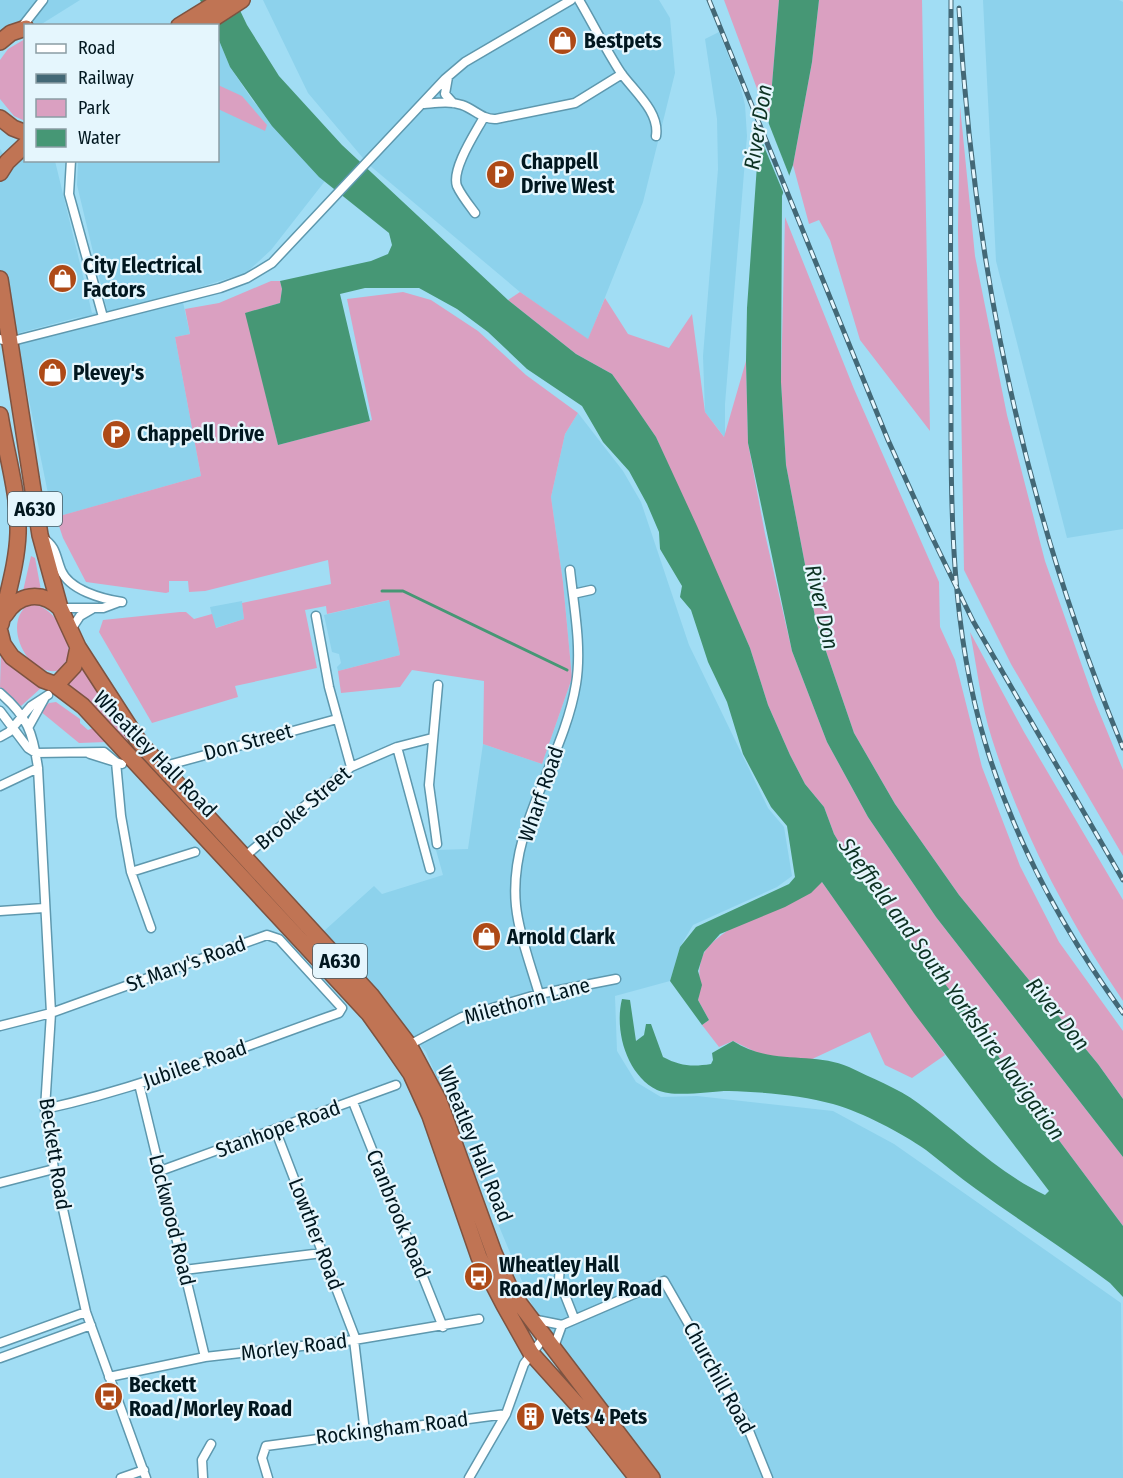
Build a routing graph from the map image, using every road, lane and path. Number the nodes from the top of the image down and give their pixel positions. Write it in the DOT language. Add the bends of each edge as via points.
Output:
graph roads {
  1 [pos="43,0"];
  2 [pos="221,0"];
  3 [pos="243,0"];
  4 [pos="571,0"];
  5 [pos="579,0"];
  6 [pos="26,24"];
  7 [pos="182,24"];
  8 [pos="205,24"];
  9 [pos="0,27"];
  10 [pos="22,29"];
  11 [pos="0,42"];
  12 [pos="622,74"];
  13 [pos="448,76"];
  14 [pos="453,103"];
  15 [pos="424,104"];
  16 [pos="484,117"];
  17 [pos="0,118"];
  18 [pos="24,132"];
  19 [pos="656,136"];
  20 [pos="24,146"];
  21 [pos="71,162"];
  22 [pos="0,173"];
  23 [pos="475,213"];
  24 [pos="0,279"];
  25 [pos="103,317"];
  26 [pos="4,340"];
  27 [pos="0,415"];
  28 [pos="40,536"];
  29 [pos="570,570"];
  30 [pos="591,590"];
  31 [pos="573,594"];
  32 [pos="60,608"];
  33 [pos="96,608"];
  34 [pos="316,616"];
  35 [pos="70,631"];
  36 [pos="1,635"];
  37 [pos="78,647"];
  38 [pos="438,685"];
  39 [pos="51,689"];
  40 [pos="0,693"];
  41 [pos="0,711"];
  42 [pos="21,713"];
  43 [pos="337,719"];
  44 [pos="13,724"];
  45 [pos="29,726"];
  46 [pos="0,737"];
  47 [pos="432,738"];
  48 [pos="397,747"];
  49 [pos="36,753"];
  50 [pos="119,763"];
  51 [pos="351,766"];
  52 [pos="161,767"];
  53 [pos="38,768"];
  54 [pos="0,786"];
  55 [pos="156,787"];
  56 [pos="437,844"];
  57 [pos="195,852"];
  58 [pos="244,857"];
  59 [pos="430,869"];
  60 [pos="131,872"];
  61 [pos="44,908"];
  62 [pos="0,911"];
  63 [pos="151,928"];
  64 [pos="616,979"];
  65 [pos="539,994"];
  66 [pos="341,1011"];
  67 [pos="51,1013"];
  68 [pos="0,1026"];
  69 [pos="409,1046"];
  70 [pos="139,1084"];
  71 [pos="396,1085"];
  72 [pos="353,1102"];
  73 [pos="45,1109"];
  74 [pos="275,1129"];
  75 [pos="54,1169"];
  76 [pos="160,1171"];
  77 [pos="0,1183"];
  78 [pos="322,1253"];
  79 [pos="560,1264"];
  80 [pos="184,1270"];
  81 [pos="86,1312"];
  82 [pos="531,1318"];
  83 [pos="574,1318"];
  84 [pos="479,1319"];
  85 [pos="91,1325"];
  86 [pos="561,1325"];
  87 [pos="443,1327"];
  88 [pos="355,1340"];
  89 [pos="0,1343"];
  90 [pos="542,1345"];
  91 [pos="205,1357"];
  92 [pos="0,1358"];
  93 [pos="109,1377"];
  94 [pos="506,1414"];
  95 [pos="365,1432"];
  96 [pos="212,1444"];
  97 [pos="145,1474"];
  98 [pos="633,1476"];
  99 [pos="121,1478"];
  100 [pos="203,1478"];
  101 [pos="268,1478"];
  102 [pos="469,1478"];
  103 [pos="652,1478"];
  104 [pos="768,1478"];
  1 -- 6 [label="street"];
  2 -- 7 [label="highway"];
  3 -- 8 [label="highway"];
  4 -- 13 [label="street"];
  5 -- 12 [label="street"];
  9 -- 10 [label="highway"];
  10 -- 11 [label="highway"];
  12 -- 16 [label="street" via="575,104 496,119"];
  12 -- 19 [label="street" via="655,121"];
  13 -- 14 [label="street" via="445,94"];
  13 -- 15 [label="street"];
  14 -- 15 [label="street"];
  14 -- 16 [label="street"];
  15 -- 25 [label="street" via="272,263 220,288"];
  16 -- 23 [label="street" via="455,178"];
  17 -- 18 [label="highway"];
  20 -- 22 [label="highway"];
  21 -- 25 [label="street" via="69,194"];
  24 -- 26 [label="highway, A630"];
  25 -- 26 [label="street"];
  26 -- 28 [label="highway, A630"];
  27 -- 36 [label="highway, A630" via="18,532"];
  28 -- 32 [label="highway, A630"];
  28 -- 33 [label="street" via="57,552 61,569 74,586 120,602"];
  29 -- 31 [label="street, Wharf Road"];
  30 -- 31 [label="street"];
  31 -- 65 [label="street, Wharf Road" via="578,665 573,701 524,832 518,870 516,905"];
  32 -- 33 [label="street"];
  32 -- 35 [label="highway, Wheatley Hall Road"];
  32 -- 36 [label="highway" via="38,596 20,598"];
  33 -- 35 [label="street" via="80,616"];
  34 -- 43 [label="street"];
  35 -- 37 [label="highway, Wheatley Hall Road"];
  36 -- 39 [label="highway, Wheatley Hall Road" via="24,668"];
  37 -- 39 [label="highway" via="74,666"];
  37 -- 52 [label="highway, Wheatley Hall Road / A630" via="122,718"];
  38 -- 47 [label="street"];
  39 -- 42 [label="street"];
  39 -- 45 [label="street"];
  39 -- 55 [label="highway, Wheatley Hall Road / A630" via="83,706"];
  40 -- 42 [label="street, Beckett Road"];
  41 -- 44 [label="street"];
  42 -- 44 [label="street"];
  42 -- 45 [label="street, Beckett Road"];
  43 -- 51 [label="street"];
  43 -- 52 [label="street, Don Street"];
  44 -- 46 [label="street"];
  44 -- 49 [label="street" via="28,748"];
  45 -- 49 [label="street, Beckett Road"];
  47 -- 48 [label="street, Brooke Street"];
  47 -- 56 [label="street" via="429,785"];
  48 -- 51 [label="street, Brooke Street"];
  48 -- 59 [label="street"];
  49 -- 50 [label="street" via="106,753"];
  49 -- 53 [label="street, Beckett Road"];
  50 -- 55 [label="highway"];
  50 -- 60 [label="street" via="121,816"];
  51 -- 58 [label="street, Brooke Street"];
  52 -- 58 [label="highway, Wheatley Hall Road / A630"];
  53 -- 54 [label="street"];
  53 -- 61 [label="street, Beckett Road"];
  55 -- 90 [label="highway, Wheatley Hall Road / A630" via="369,1014 405,1066 430,1116 483,1266"];
  57 -- 60 [label="street"];
  58 -- 69 [label="highway, Wheatley Hall Road / A630" via="371,995"];
  60 -- 63 [label="street"];
  61 -- 62 [label="street"];
  61 -- 67 [label="street, Beckett Road"];
  64 -- 65 [label="street, Milethorn Lane"];
  65 -- 69 [label="street, Milethorn Lane" via="460,1018"];
  66 -- 67 [label="street, St Mary's Road" via="279,939 267,934"];
  66 -- 70 [label="street, Jubilee Road"];
  67 -- 68 [label="street, St Mary's Road"];
  67 -- 73 [label="street, Beckett Road"];
  69 -- 82 [label="highway, Wheatley Hall Road / A630" via="439,1101 505,1278"];
  70 -- 73 [label="street, Jubilee Road"];
  70 -- 76 [label="street, Lockwood Road"];
  71 -- 72 [label="street, Stanhope Road"];
  72 -- 74 [label="street, Stanhope Road"];
  72 -- 87 [label="street, Cranbrook Road"];
  73 -- 75 [label="street, Beckett Road"];
  74 -- 76 [label="street, Stanhope Road"];
  74 -- 78 [label="street, Lowther Road"];
  75 -- 77 [label="street"];
  75 -- 81 [label="street, Beckett Road"];
  76 -- 80 [label="street, Lockwood Road"];
  78 -- 80 [label="street"];
  78 -- 88 [label="street, Lowther Road"];
  79 -- 83 [label="street" via="559,1280"];
  80 -- 91 [label="street, Lockwood Road"];
  81 -- 85 [label="street, Beckett Road"];
  81 -- 89 [label="street"];
  82 -- 86 [label="street"];
  82 -- 90 [label="highway, Wheatley Hall Road / A630"];
  83 -- 86 [label="street"];
  83 -- 104 [label="street, Churchill Road" via="664,1281 747,1426"];
  84 -- 87 [label="street, Morley Road"];
  85 -- 92 [label="street"];
  85 -- 93 [label="street, Beckett Road"];
  86 -- 90 [label="street"];
  87 -- 88 [label="street, Morley Road"];
  88 -- 91 [label="street, Morley Road"];
  88 -- 95 [label="street, Lowther Road"];
  90 -- 94 [label="street" via="524,1364"];
  90 -- 98 [label="highway, Wheatley Hall Road / A630"];
  90 -- 103 [label="highway, Wheatley Hall Road / A630"];
  91 -- 93 [label="street, Morley Road"];
  93 -- 97 [label="street, Beckett Road"];
  94 -- 95 [label="street, Rockingham Road"];
  94 -- 102 [label="street"];
  95 -- 101 [label="street, Rockingham Road" via="266,1446 262,1458"];
  96 -- 100 [label="street" via="202,1460"];
  97 -- 99 [label="street"];
}
